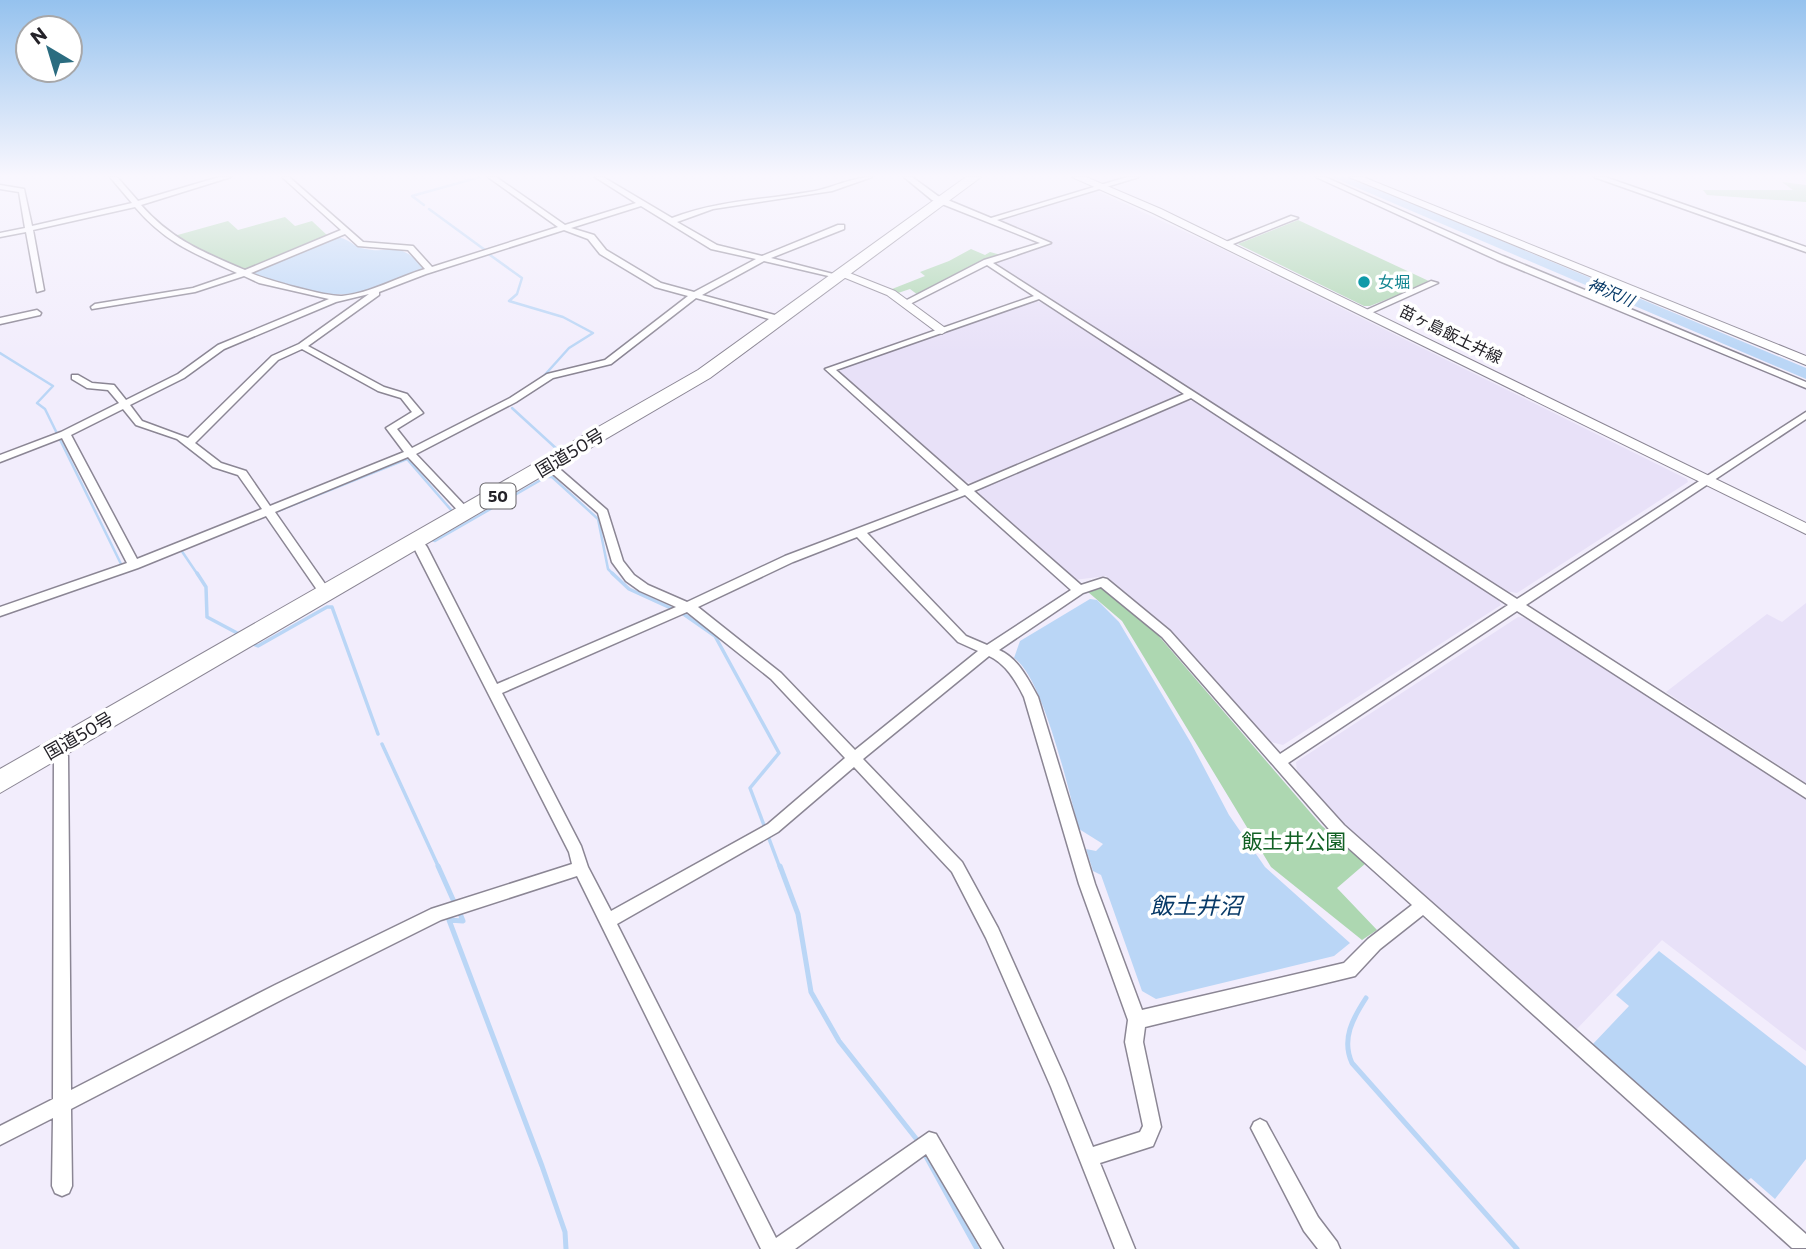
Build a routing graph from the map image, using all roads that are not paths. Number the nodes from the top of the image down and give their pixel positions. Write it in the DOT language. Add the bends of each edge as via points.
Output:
graph roads {
  1 [pos="31,235"];
  2 [pos="168,235"];
  3 [pos="335,235"];
  4 [pos="351,235"];
  5 [pos="542,235"];
  6 [pos="586,235"];
  7 [pos="695,235"];
  8 [pos="821,235"];
  9 [pos="894,235"];
  10 [pos="1028,235"];
  11 [pos="1206,235"];
  12 [pos="1248,235"];
  13 [pos="1449,235"];
  14 [pos="1496,235"];
  15 [pos="1764,235"];
  16 [pos="1225,244"];
  17 [pos="1806,250"];
  18 [pos="762,259"];
  19 [pos="987,262"];
  20 [pos="431,270"];
  21 [pos="245,273"];
  22 [pos="839,275"];
  23 [pos="1434,283"];
  24 [pos="40,290"];
  25 [pos="377,290"];
  26 [pos="695,295"];
  27 [pos="1041,296"];
  28 [pos="338,298"];
  29 [pos="905,303"];
  30 [pos="95,307"];
  31 [pos="1366,312"];
  32 [pos="37,313"];
  33 [pos="779,319"];
  34 [pos="0,321"];
  35 [pos="942,331"];
  36 [pos="302,346"];
  37 [pos="1806,362"];
  38 [pos="75,377"];
  39 [pos="1806,385"];
  40 [pos="1190,395"];
  41 [pos="125,404"];
  42 [pos="1806,415"];
  43 [pos="65,433"];
  44 [pos="190,442"];
  45 [pos="410,453"];
  46 [pos="0,459"];
  47 [pos="550,466"];
  48 [pos="1708,480"];
  49 [pos="966,489"];
  50 [pos="271,511"];
  51 [pos="467,514"];
  52 [pos="1806,529"];
  53 [pos="860,533"];
  54 [pos="417,542"];
  55 [pos="134,565"];
  56 [pos="1080,590"];
  57 [pos="326,594"];
  58 [pos="1518,605"];
  59 [pos="689,606"];
  60 [pos="0,612"];
  61 [pos="986,652"];
  62 [pos="495,690"];
  63 [pos="57,749"];
  64 [pos="855,758"];
  65 [pos="1280,761"];
  66 [pos="0,782"];
  67 [pos="1806,792"];
  68 [pos="581,868"];
  69 [pos="1423,906"];
  70 [pos="608,921"];
  71 [pos="1137,1020"];
  72 [pos="60,1103"];
  73 [pos="1260,1128"];
  74 [pos="0,1136"];
  75 [pos="1088,1158"];
  76 [pos="62,1186"];
  77 [pos="1799,1241"];
  78 [pos="771,1249"];
  79 [pos="778,1249"];
  80 [pos="993,1249"];
  81 [pos="1125,1249"];
  82 [pos="1331,1249"];
  1 -- 24 [label="street"];
  2 -- 21 [label="street"];
  3 -- 21 [label="street"];
  4 -- 20 [label="street" via="365,245 410,248"];
  5 -- 20 [label="street"];
  6 -- 26 [label="street" via="603,252 659,285"];
  7 -- 18 [label="street" via="714,247"];
  8 -- 18 [label="street"];
  9 -- 22 [label="highway, 国道50号 / 50"];
  10 -- 19 [label="street" via="1047,243"];
  11 -- 16 [label="main road, 苗ヶ島飯土井線"];
  12 -- 16 [label="street"];
  13 -- 39 [label="street"];
  14 -- 37 [label="main road"];
  15 -- 17 [label="street"];
  16 -- 31 [label="main road, 苗ヶ島飯土井線"];
  18 -- 22 [label="street"];
  18 -- 26 [label="street"];
  19 -- 27 [label="street"];
  19 -- 29 [label="street"];
  20 -- 25 [label="street"];
  21 -- 28 [label="street" via="271,284"];
  21 -- 30 [label="street" via="191,291"];
  22 -- 29 [label="main road" via="891,293"];
  22 -- 33 [label="highway, 国道50号 / 50"];
  23 -- 31 [label="street"];
  25 -- 28 [label="street"];
  25 -- 36 [label="street"];
  26 -- 33 [label="street"];
  26 -- 45 [label="street" via="608,362 550,376"];
  27 -- 35 [label="street"];
  27 -- 40 [label="street"];
  28 -- 41 [label="street" via="221,347 189,372"];
  29 -- 35 [label="main road"];
  31 -- 48 [label="main road, 苗ヶ島飯土井線"];
  32 -- 34 [label="street"];
  33 -- 47 [label="highway, 国道50号 / 50" via="704,374"];
  35 -- 49 [label="street" via="830,369"];
  36 -- 44 [label="street" via="275,358"];
  36 -- 45 [label="street" via="408,399 418,413 391,428"];
  38 -- 41 [label="street" via="90,386 111,387"];
  40 -- 49 [label="street"];
  40 -- 58 [label="street"];
  41 -- 43 [label="street"];
  41 -- 44 [label="street" via="139,423"];
  42 -- 48 [label="street"];
  43 -- 46 [label="street"];
  43 -- 55 [label="street"];
  44 -- 50 [label="street" via="217,465 242,473"];
  45 -- 50 [label="street"];
  45 -- 51 [label="street"];
  47 -- 51 [label="highway, 国道50号 / 50"];
  47 -- 59 [label="street" via="603,512 618,562 630,578"];
  48 -- 52 [label="main road, 苗ヶ島飯土井線"];
  48 -- 58 [label="street"];
  49 -- 53 [label="street"];
  49 -- 56 [label="street"];
  50 -- 55 [label="street"];
  50 -- 57 [label="street"];
  51 -- 54 [label="highway, 国道50号 / 50"];
  53 -- 59 [label="street" via="789,559"];
  53 -- 61 [label="street" via="962,639"];
  54 -- 57 [label="highway, 国道50号 / 50"];
  54 -- 62 [label="street"];
  55 -- 60 [label="street"];
  56 -- 61 [label="street"];
  56 -- 65 [label="street" via="1102,582 1166,634"];
  57 -- 63 [label="highway, 国道50号 / 50"];
  58 -- 65 [label="street"];
  58 -- 67 [label="street"];
  59 -- 62 [label="street"];
  59 -- 64 [label="street" via="776,676"];
  61 -- 64 [label="street"];
  61 -- 71 [label="street" via="1011,664 1031,697 1087,884"];
  62 -- 68 [label="street"];
  63 -- 66 [label="highway, 国道50号 / 50"];
  63 -- 72 [label="street" via="61,756"];
  64 -- 70 [label="street" via="773,828"];
  64 -- 75 [label="street" via="957,867 992,933"];
  65 -- 69 [label="street" via="1339,830"];
  68 -- 70 [label="street"];
  68 -- 72 [label="street" via="437,914"];
  69 -- 71 [label="street" via="1349,970"];
  69 -- 77 [label="street"];
  70 -- 78 [label="street"];
  71 -- 75 [label="street" via="1134,1042 1152,1127 1146,1139"];
  72 -- 74 [label="street"];
  72 -- 76 [label="street"];
  73 -- 82 [label="street" via="1311,1224"];
  75 -- 81 [label="street"];
  79 -- 80 [label="street" via="929,1141"];
}
